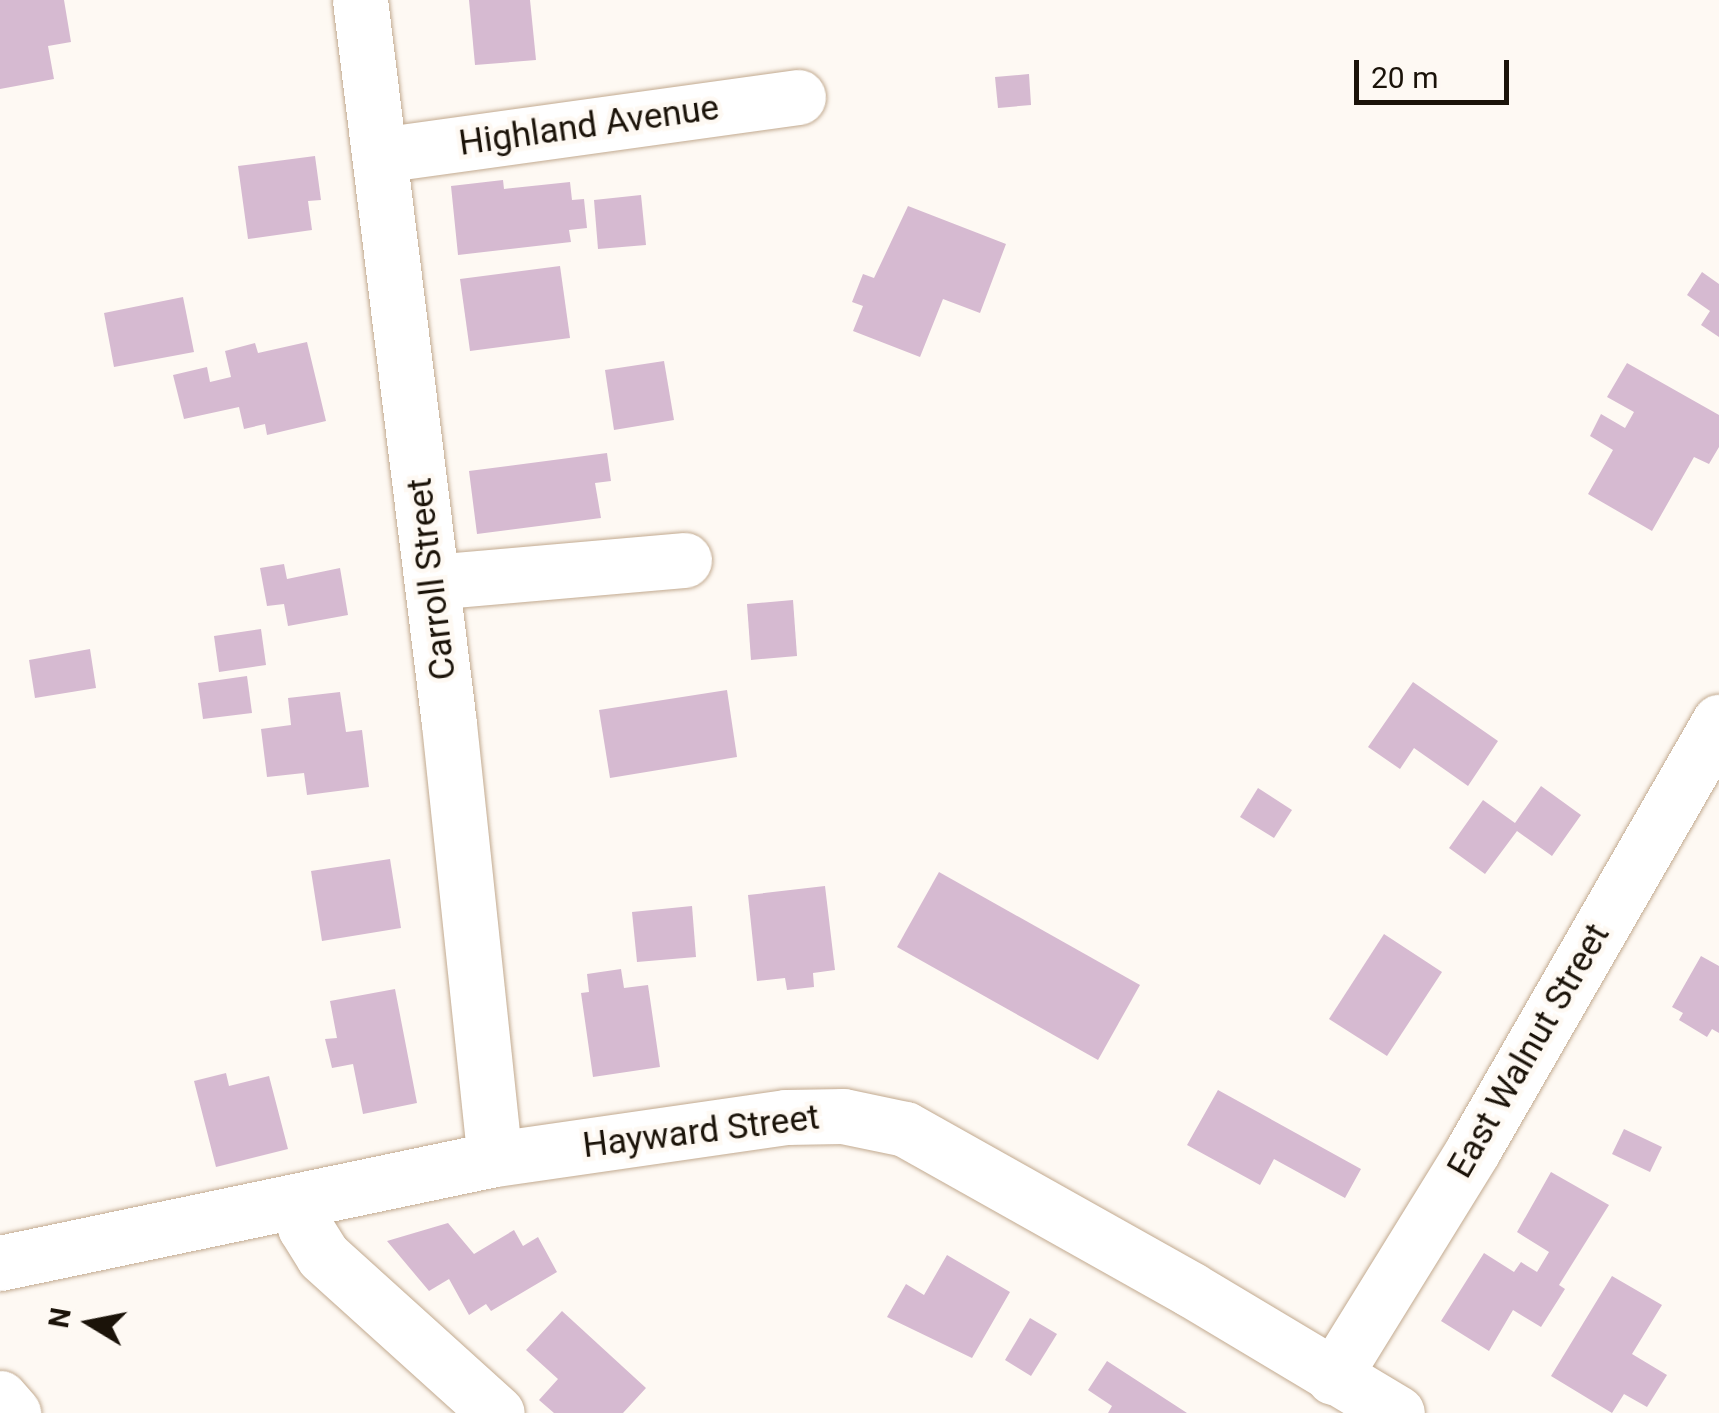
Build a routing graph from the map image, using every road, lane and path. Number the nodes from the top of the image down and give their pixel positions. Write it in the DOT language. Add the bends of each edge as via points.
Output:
graph roads {
  1 [pos="360,0"];
  2 [pos="798,97"];
  3 [pos="380,155"];
  4 [pos="684,560"];
  5 [pos="432,582"];
  6 [pos="1719,722"];
  7 [pos="495,1159"];
  8 [pos="299,1201"];
  9 [pos="0,1263"];
  10 [pos="1333,1378"];
  11 [pos="0,1398"];
  12 [pos="14,1413"];
  13 [pos="497,1413"];
  14 [pos="1396,1413"];
  1 -- 3 [label="street, Carroll Street"];
  2 -- 3 [label="street, Highland Avenue"];
  3 -- 5 [label="street, Carroll Street"];
  4 -- 5 [label="street"];
  5 -- 7 [label="street, Carroll Street"];
  6 -- 10 [label="street, East Walnut Street"];
  7 -- 8 [label="street, Hayward Street"];
  7 -- 10 [label="street, Hayward Street" via="786,1117 844,1116 905,1128"];
  8 -- 9 [label="street, Hayward Street"];
  8 -- 13 [label="street" via="323,1256"];
  10 -- 14 [label="street, Hayward Street"];
  11 -- 12 [label="street"];
}
